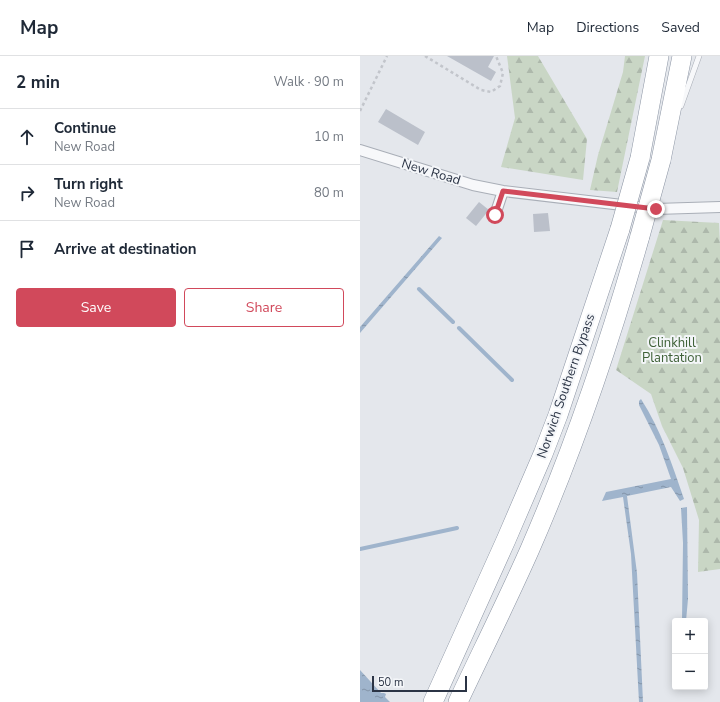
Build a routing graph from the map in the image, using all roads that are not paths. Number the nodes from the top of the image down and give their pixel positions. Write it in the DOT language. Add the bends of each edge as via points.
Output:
graph roads {
  1 [pos="660,56"];
  2 [pos="682,56"];
  3 [pos="699,56"];
  4 [pos="680,108"];
  5 [pos="674,123"];
  6 [pos="360,150"];
  7 [pos="661,160"];
  8 [pos="503,191"];
  9 [pos="720,207"];
  10 [pos="495,215"];
  11 [pos="437,694"];
  12 [pos="458,702"];
  1 -- 11 [label="highway, Norwich Southern Bypass, bridge" via="640,158 620,229 558,415"];
  2 -- 7 [label="highway, Norwich Southern Bypass"];
  3 -- 4 [label="lane"];
  5 -- 7 [label="lane"];
  6 -- 8 [label="street, New Road" via="473,185"];
  7 -- 12 [label="highway, Norwich Southern Bypass, bridge" via="621,304 582,416 530,549"];
  8 -- 9 [label="street, New Road" via="656,209"];
  8 -- 10 [label="street"];
}
